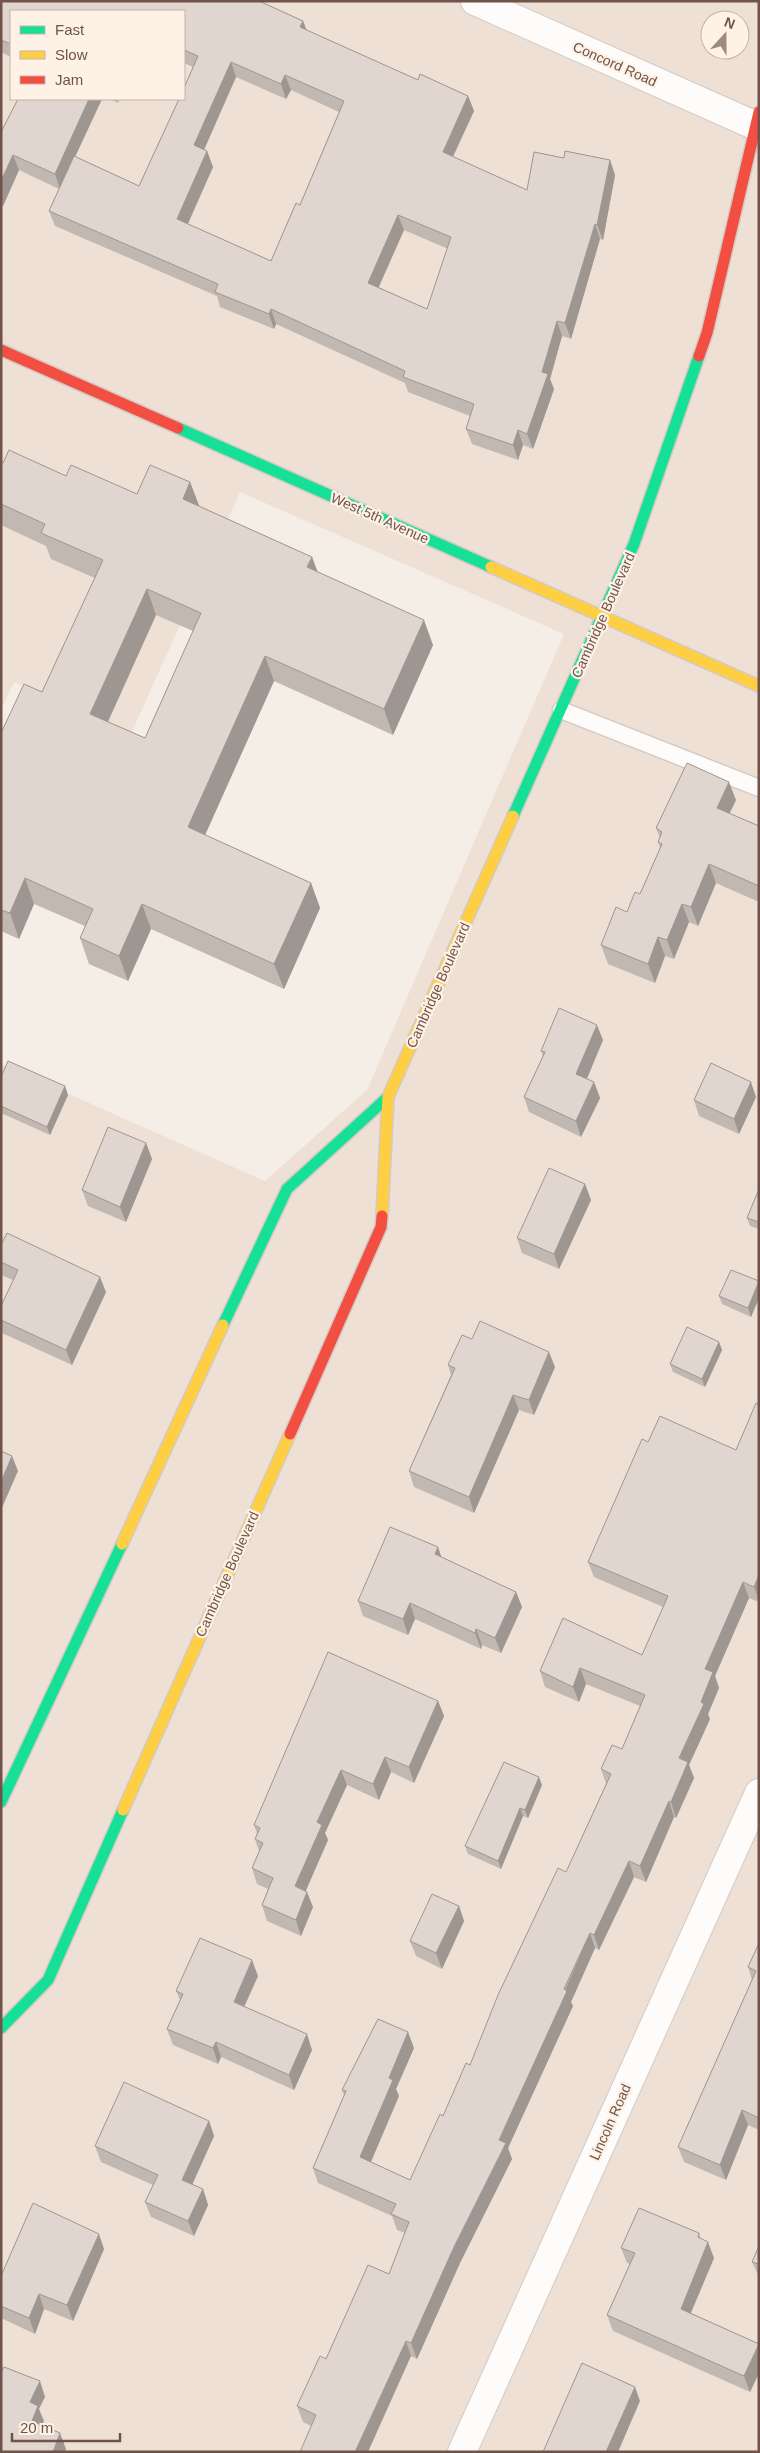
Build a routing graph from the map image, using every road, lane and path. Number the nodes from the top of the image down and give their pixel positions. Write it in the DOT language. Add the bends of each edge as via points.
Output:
graph roads {
  1 [pos="475,1"];
  2 [pos="758,119"];
  3 [pos="1,350"];
  4 [pos="602,617"];
  5 [pos="759,686"];
  6 [pos="561,710"];
  7 [pos="759,788"];
  8 [pos="388,1097"];
  9 [pos="759,1793"];
  10 [pos="1,1802"];
  11 [pos="1,2028"];
  12 [pos="462,2452"];
  1 -- 2 [label="street, Concord Road"];
  2 -- 4 [label="street, Cambridge Boulevard" via="708,333 634,544"];
  3 -- 4 [label="street, West 5th Avenue"];
  4 -- 5 [label="street, West 5th Avenue"];
  4 -- 6 [label="street, Cambridge Boulevard"];
  6 -- 7 [label="lane"];
  6 -- 8 [label="street, Cambridge Boulevard"];
  8 -- 10 [label="street, Cambridge Boulevard" via="287,1189"];
  8 -- 11 [label="street, Cambridge Boulevard" via="380,1227 48,1980"];
  9 -- 12 [label="street, Lincoln Road"];
}
